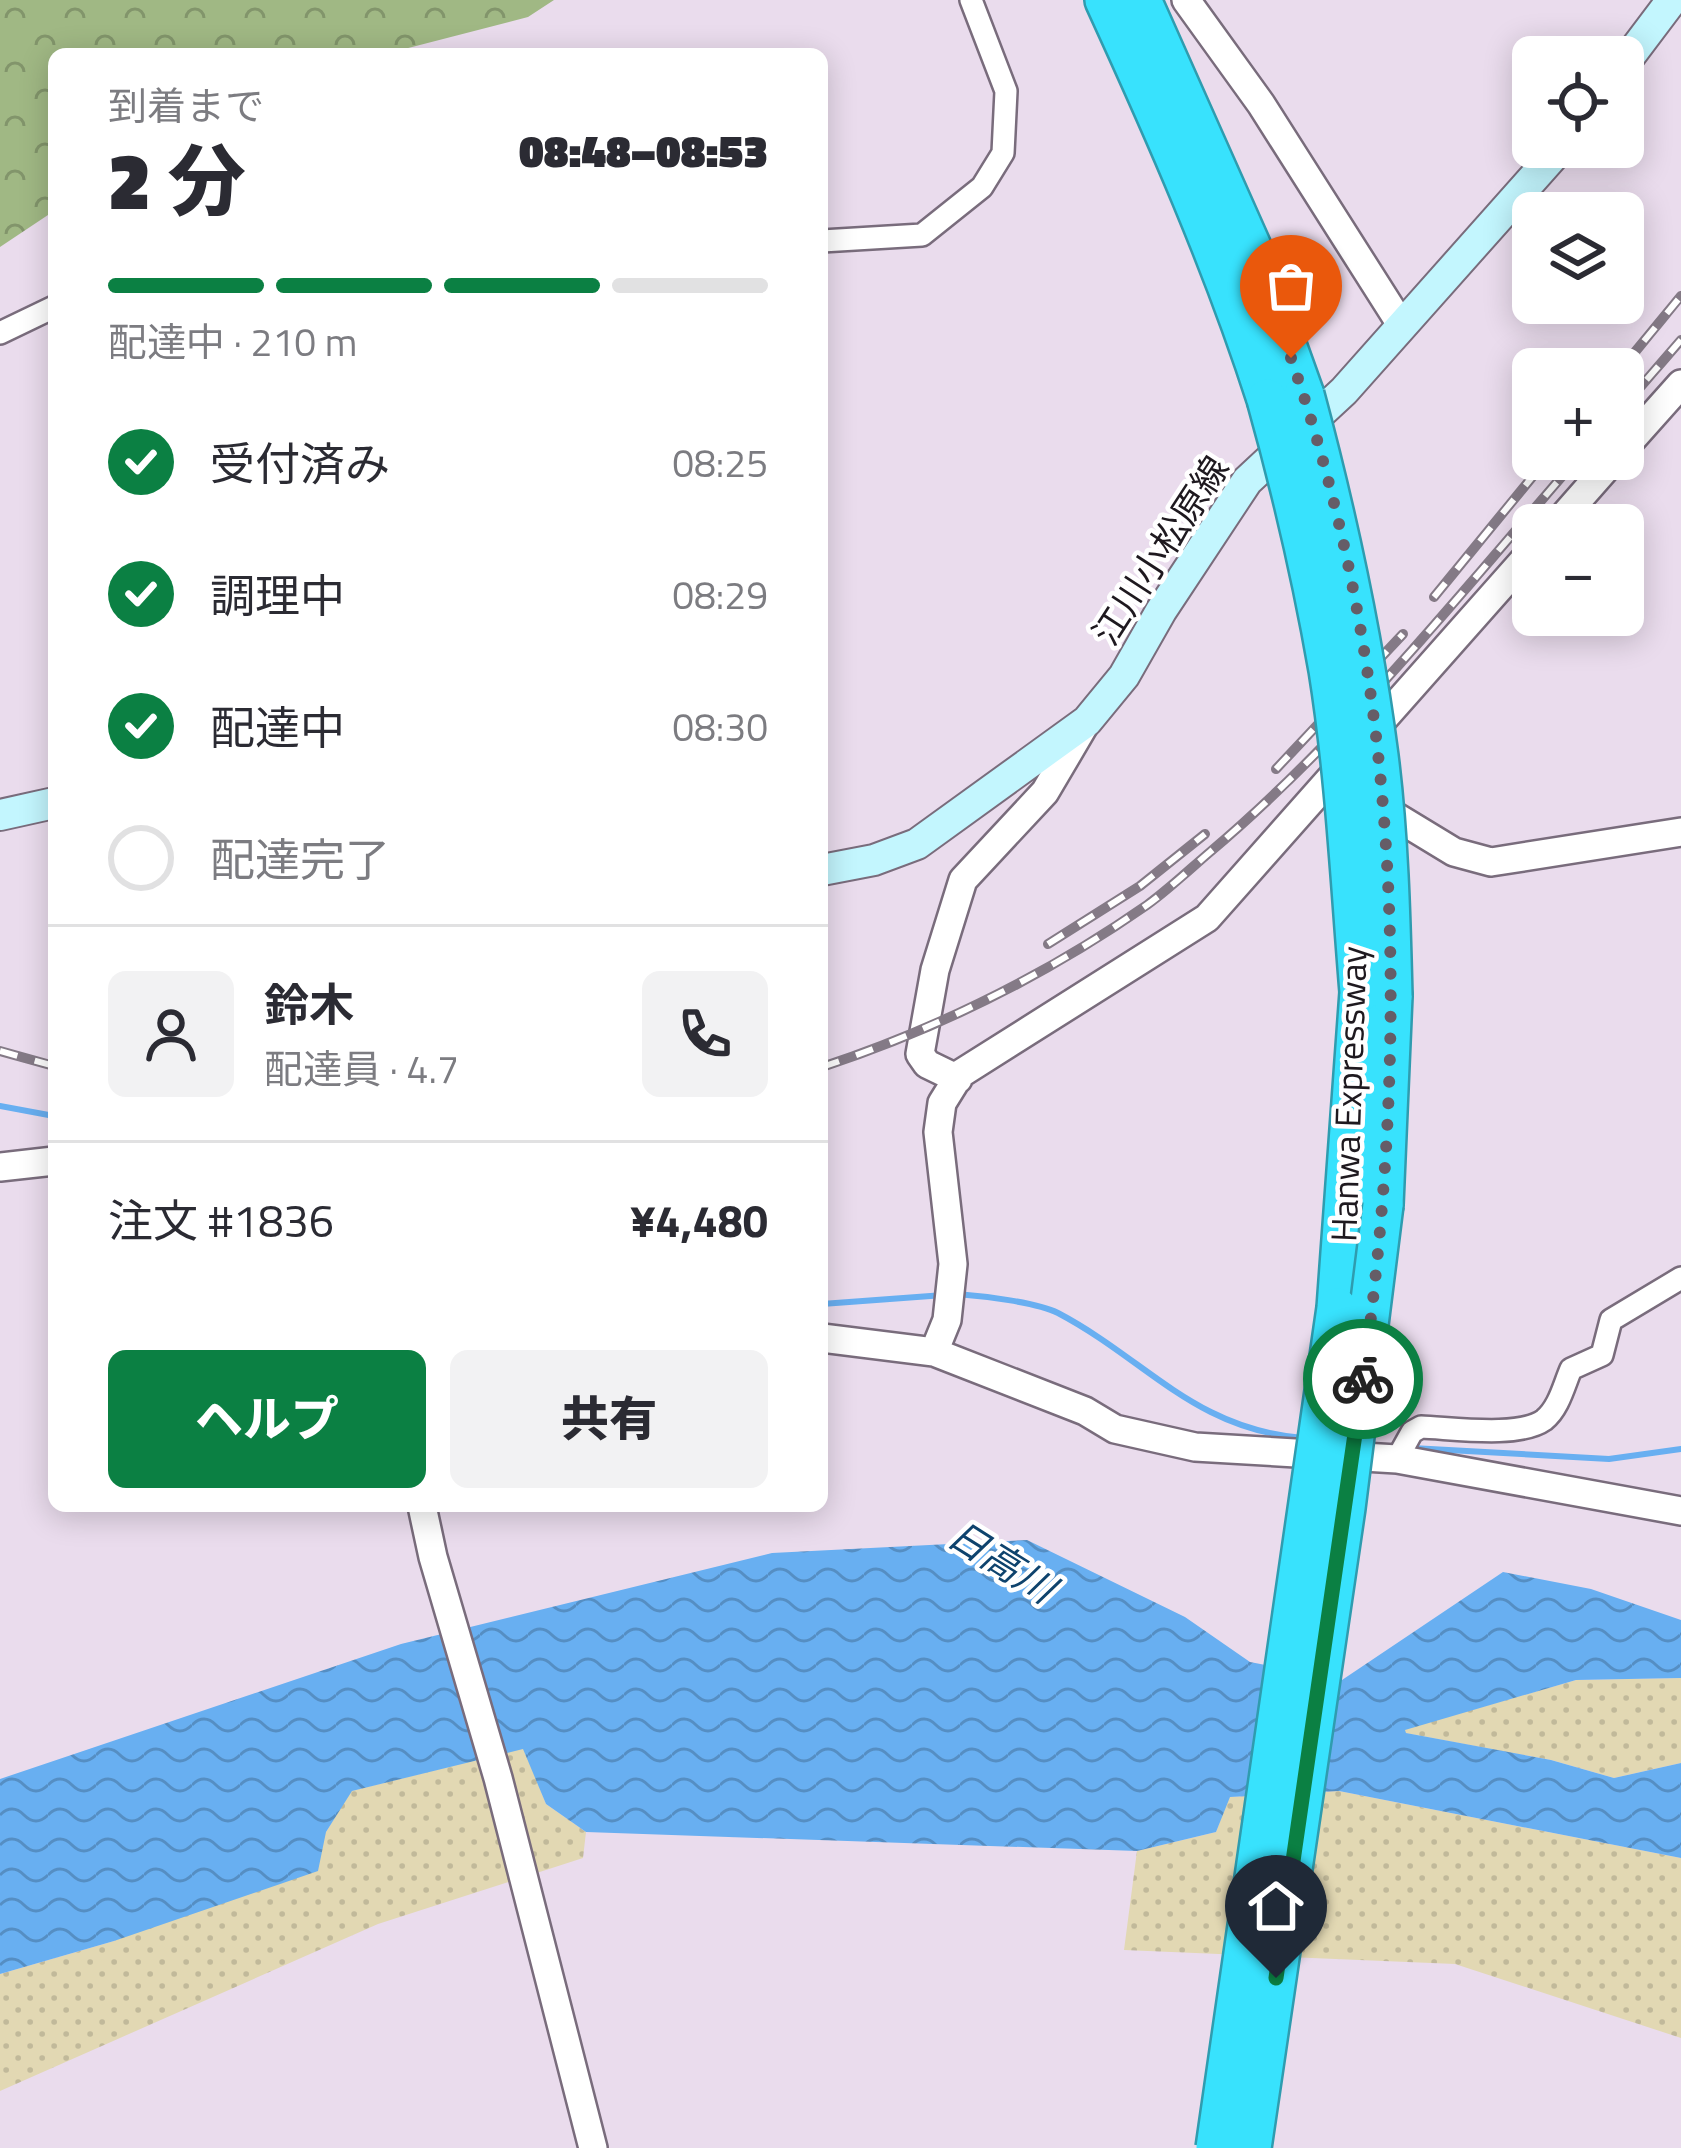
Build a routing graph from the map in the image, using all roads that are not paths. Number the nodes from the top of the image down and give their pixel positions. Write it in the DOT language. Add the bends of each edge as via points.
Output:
graph roads {
  1 [pos="971,0"];
  2 [pos="1105,0"];
  3 [pos="1141,0"];
  4 [pos="1186,0"];
  5 [pos="1672,0"];
  6 [pos="1644,37"];
  7 [pos="1542,168"];
  8 [pos="828,241"];
  9 [pos="48,310"];
  10 [pos="1402,326"];
  11 [pos="0,333"];
  12 [pos="1681,384"];
  13 [pos="1285,397"];
  14 [pos="1644,425"];
  15 [pos="1596,480"];
  16 [pos="1574,504"];
  17 [pos="1512,574"];
  18 [pos="1087,721"];
  19 [pos="1331,777"];
  20 [pos="48,804"];
  21 [pos="0,815"];
  22 [pos="1681,832"];
  23 [pos="828,869"];
  24 [pos="1376,994"];
  25 [pos="958,1079"];
  26 [pos="48,1161"];
  27 [pos="0,1167"];
  28 [pos="1681,1278"];
  29 [pos="828,1339"];
  30 [pos="934,1352"];
  31 [pos="1397,1460"];
  32 [pos="1681,1511"];
  33 [pos="423,1512"];
  34 [pos="592,2148"];
  35 [pos="1216,2148"];
  36 [pos="1251,2148"];
  1 -- 8 [label="street" via="1006,91 1004,153 982,187 922,235"];
  2 -- 13 [label="highway, Hanwa Expressway" via="1240,316"];
  3 -- 13 [label="highway, Hanwa Expressway" via="1251,247"];
  4 -- 10 [label="street"];
  5 -- 6 [label="main road"];
  7 -- 10 [label="main road, 江川小松原線"];
  9 -- 11 [label="street"];
  10 -- 18 [label="main road, 江川小松原線" via="1246,482"];
  12 -- 14 [label="street"];
  13 -- 24 [label="highway, Hanwa Expressway, bridge" via="1334,505 1366,674 1379,761"];
  15 -- 16 [label="street"];
  17 -- 19 [label="street"];
  18 -- 23 [label="main road, 江川小松原線" via="916,844"];
  18 -- 25 [label="street" via="1045,792 963,880 934,970 920,1054"];
  19 -- 22 [label="street" via="1454,852 1491,862"];
  19 -- 25 [label="street" via="1207,918"];
  20 -- 21 [label="main road"];
  24 -- 35 [label="highway, Hanwa Expressway, bridge"];
  24 -- 36 [label="highway, Hanwa Expressway, bridge" via="1383,1205"];
  25 -- 30 [label="street" via="942,1103 938,1132 952,1264"];
  26 -- 27 [label="street"];
  28 -- 31 [label="street" via="1611,1321 1602,1355 1571,1369 1543,1421 1514,1430 1421,1427"];
  29 -- 30 [label="street"];
  30 -- 31 [label="street" via="1135,1433 1195,1447"];
  31 -- 32 [label="street"];
  33 -- 34 [label="street"];
}
